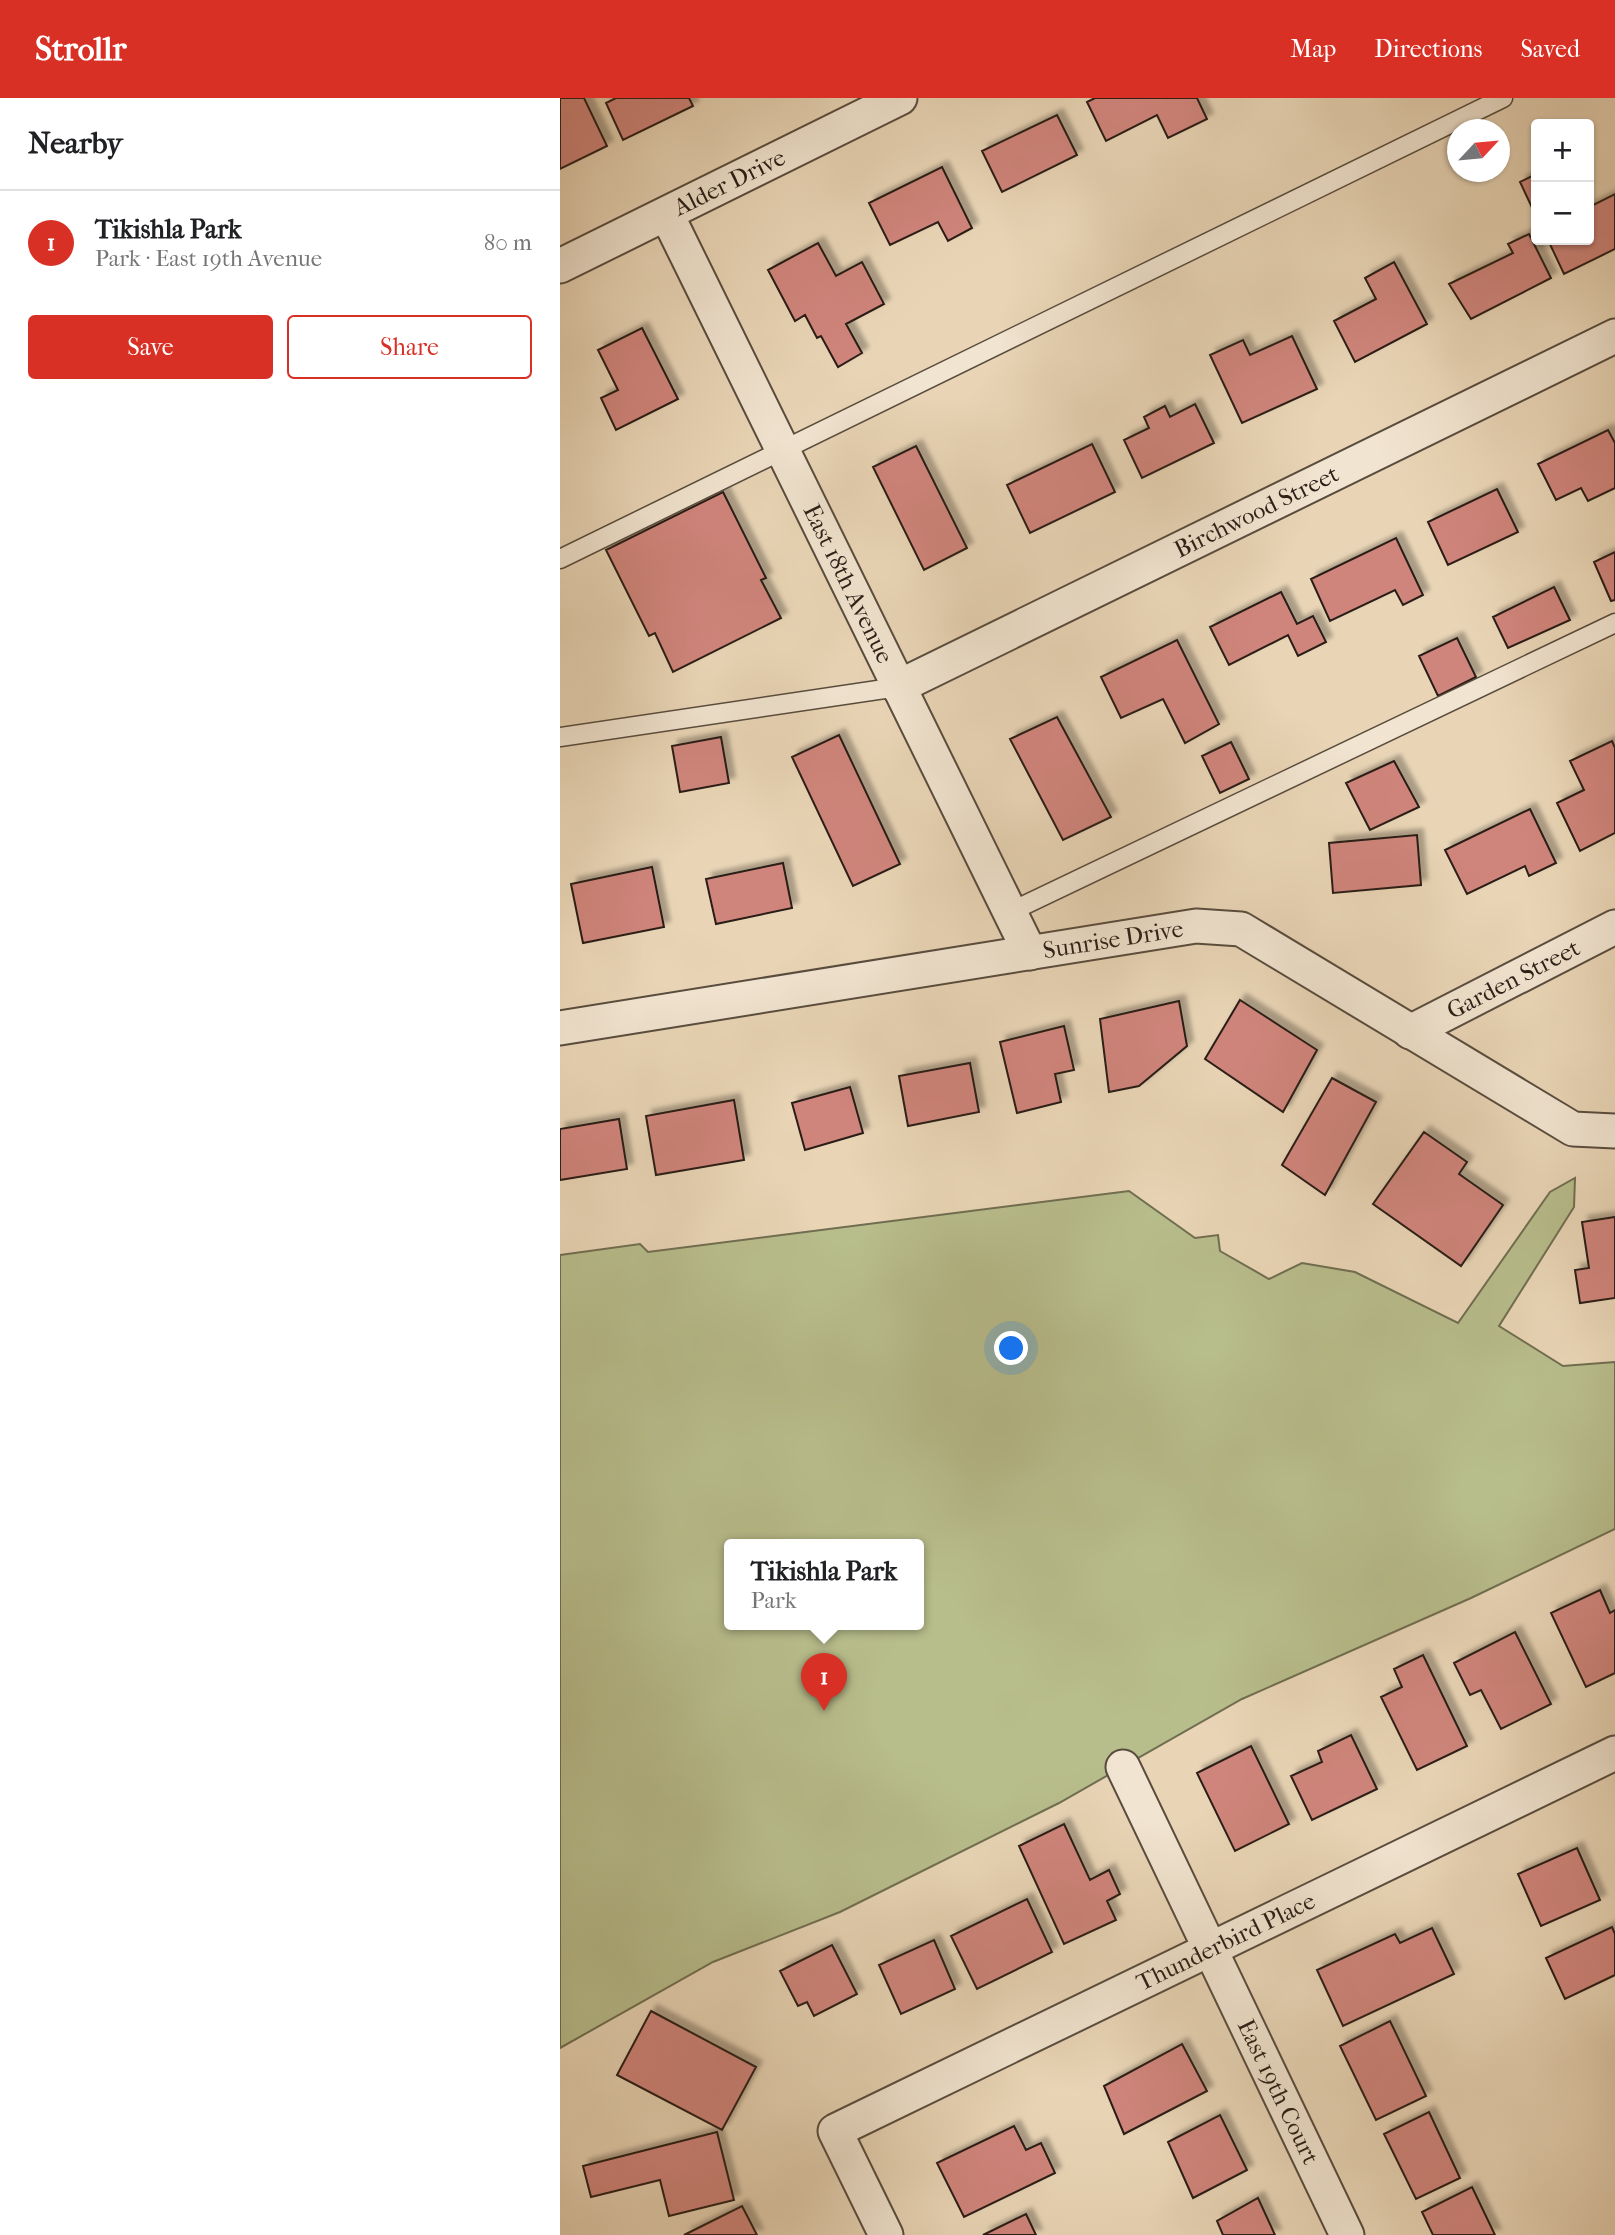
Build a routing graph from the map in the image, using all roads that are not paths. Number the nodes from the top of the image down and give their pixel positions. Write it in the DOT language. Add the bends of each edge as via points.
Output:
graph roads {
  1 [pos="900,98"];
  2 [pos="1503,98"];
  3 [pos="667,215"];
  4 [pos="560,266"];
  5 [pos="1615,336"];
  6 [pos="783,451"];
  7 [pos="560,559"];
  8 [pos="1615,623"];
  9 [pos="898,687"];
  10 [pos="560,737"];
  11 [pos="1010,912"];
  12 [pos="1615,927"];
  13 [pos="1030,953"];
  14 [pos="560,1028"];
  15 [pos="1410,1032"];
  16 [pos="1615,1131"];
  17 [pos="1615,1754"];
  18 [pos="1123,1767"];
  19 [pos="1209,1950"];
  20 [pos="886,2235"];
  21 [pos="1347,2235"];
  1 -- 3 [label="street, Alder Drive"];
  2 -- 6 [label="lane"];
  3 -- 4 [label="street, Alder Drive"];
  3 -- 6 [label="street, East 18th Avenue"];
  5 -- 9 [label="street, Birchwood Street"];
  6 -- 7 [label="lane"];
  6 -- 9 [label="street, East 18th Avenue"];
  8 -- 11 [label="lane"];
  9 -- 10 [label="lane"];
  9 -- 11 [label="street, East 18th Avenue"];
  11 -- 13 [label="street, East 18th Avenue"];
  12 -- 15 [label="street, Garden Street"];
  13 -- 14 [label="street, Sunrise Drive"];
  13 -- 15 [label="street, Sunrise Drive" via="1196,926 1241,929"];
  15 -- 16 [label="street, Sunrise Drive" via="1573,1129"];
  17 -- 19 [label="street, Thunderbird Place"];
  18 -- 19 [label="street, East 19th Court"];
  19 -- 20 [label="street, Thunderbird Place" via="835,2131"];
  19 -- 21 [label="street, East 19th Court"];
}
